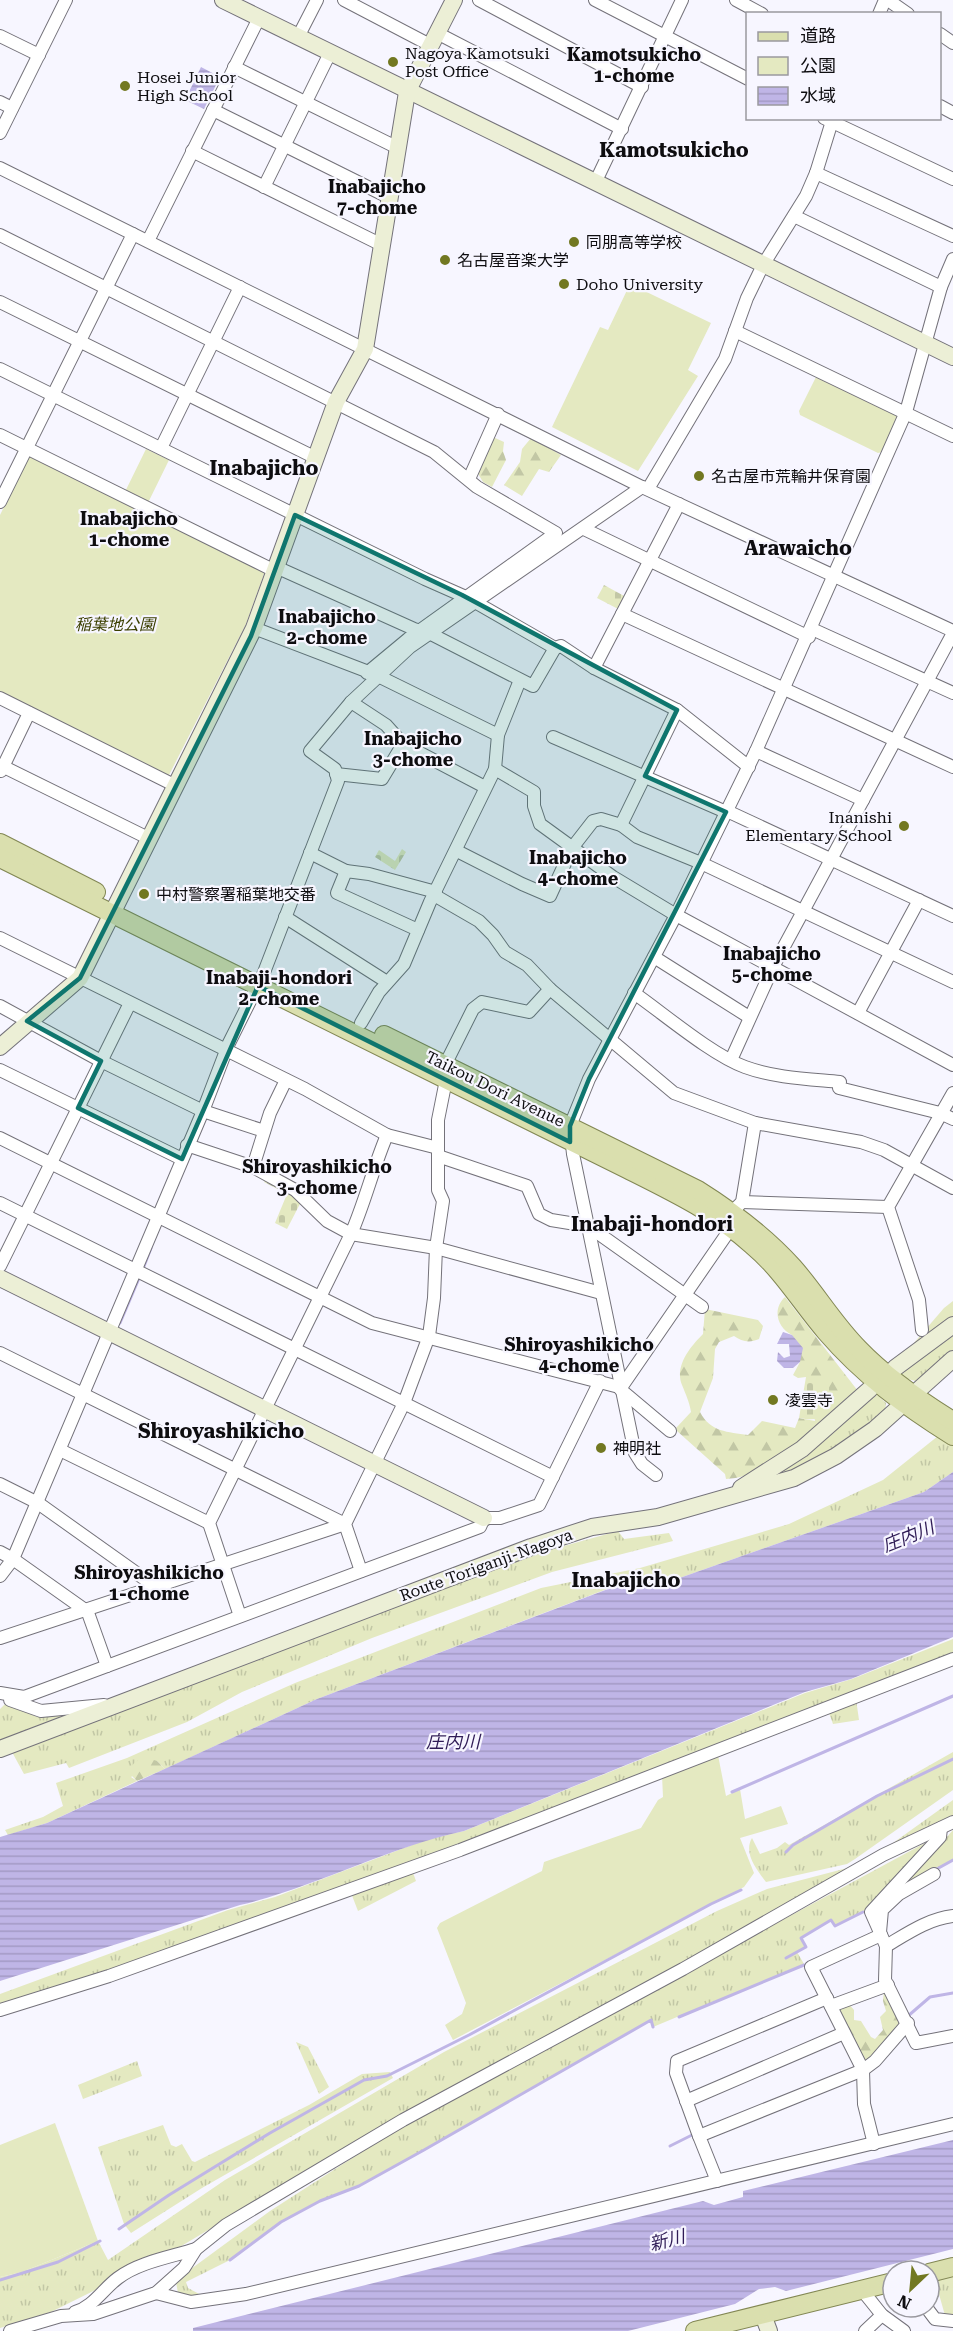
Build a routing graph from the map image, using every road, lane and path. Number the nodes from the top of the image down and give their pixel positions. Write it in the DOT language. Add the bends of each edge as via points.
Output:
graph roads {
  1 [pos="223,0"];
  2 [pos="317,0"];
  3 [pos="344,0"];
  4 [pos="479,0"];
  5 [pos="595,0"];
  6 [pos="682,0"];
  7 [pos="736,0"];
  8 [pos="887,0"];
  9 [pos="64,1"];
  10 [pos="449,2"];
  11 [pos="757,7"];
  12 [pos="906,12"];
  13 [pos="259,18"];
  14 [pos="0,36"];
  15 [pos="298,37"];
  16 [pos="665,38"];
  17 [pos="434,39"];
  18 [pos="330,53"];
  19 [pos="39,55"];
  20 [pos="234,67"];
  21 [pos="746,79"];
  22 [pos="642,87"];
  23 [pos="407,92"];
  24 [pos="0,102"];
  25 [pos="306,102"];
  26 [pos="12,108"];
  27 [pos="213,110"];
  28 [pos="829,120"];
  29 [pos="622,129"];
  30 [pos="0,133"];
  31 [pos="284,145"];
  32 [pos="398,148"];
  33 [pos="192,151"];
  34 [pos="0,168"];
  35 [pos="816,173"];
  36 [pos="953,179"];
  37 [pos="595,183"];
  38 [pos="264,187"];
  39 [pos="390,198"];
  40 [pos="794,216"];
  41 [pos="133,234"];
  42 [pos="0,235"];
  43 [pos="953,236"];
  44 [pos="148,241"];
  45 [pos="382,245"];
  46 [pos="952,262"];
  47 [pos="763,265"];
  48 [pos="240,287"];
  49 [pos="941,287"];
  50 [pos="106,288"];
  51 [pos="0,302"];
  52 [pos="735,331"];
  53 [pos="80,341"];
  54 [pos="213,342"];
  55 [pos="926,345"];
  56 [pos="365,349"];
  57 [pos="953,357"];
  58 [pos="0,369"];
  59 [pos="188,394"];
  60 [pos="53,395"];
  61 [pos="336,402"];
  62 [pos="906,412"];
  63 [pos="498,414"];
  64 [pos="0,435"];
  65 [pos="953,436"];
  66 [pos="27,448"];
  67 [pos="161,448"];
  68 [pos="316,458"];
  69 [pos="469,479"];
  70 [pos="645,488"];
  71 [pos="0,501"];
  72 [pos="679,504"];
  73 [pos="295,515"];
  74 [pos="584,529"];
  75 [pos="650,562"];
  76 [pos="275,569"];
  77 [pos="835,577"];
  78 [pos="472,600"];
  79 [pos="622,614"];
  80 [pos="254,628"];
  81 [pos="953,632"];
  82 [pos="425,633"];
  83 [pos="811,633"];
  84 [pos="555,648"];
  85 [pos="594,668"];
  86 [pos="372,674"];
  87 [pos="520,680"];
  88 [pos="927,681"];
  89 [pos="785,689"];
  90 [pos="953,693"];
  91 [pos="0,698"];
  92 [pos="351,702"];
  93 [pos="676,710"];
  94 [pos="29,713"];
  95 [pos="498,735"];
  96 [pos="553,737"];
  97 [pos="895,740"];
  98 [pos="402,744"];
  99 [pos="756,752"];
  100 [pos="748,767"];
  101 [pos="953,767"];
  102 [pos="1,768"];
  103 [pos="495,769"];
  104 [pos="336,774"];
  105 [pos="645,776"];
  106 [pos="176,786"];
  107 [pos="485,787"];
  108 [pos="863,800"];
  109 [pos="727,812"];
  110 [pos="621,825"];
  111 [pos="150,838"];
  112 [pos="0,843"];
  113 [pos="572,848"];
  114 [pos="457,851"];
  115 [pos="309,853"];
  116 [pos="0,858"];
  117 [pos="831,860"];
  118 [pos="701,864"];
  119 [pos="346,872"];
  120 [pos="435,893"];
  121 [pos="920,900"];
  122 [pos="115,908"];
  123 [pos="802,911"];
  124 [pos="676,915"];
  125 [pos="953,916"];
  126 [pos="285,917"];
  127 [pos="418,930"];
  128 [pos="0,938"];
  129 [pos="890,952"];
  130 [pos="654,957"];
  131 [pos="774,967"];
  132 [pos="80,978"];
  133 [pos="261,980"];
  134 [pos="387,982"];
  135 [pos="953,982"];
  136 [pos="550,989"];
  137 [pos="634,993"];
  138 [pos="130,1003"];
  139 [pos="0,1006"];
  140 [pos="858,1013"];
  141 [pos="749,1017"];
  142 [pos="27,1021"];
  143 [pos="361,1023"];
  144 [pos="609,1040"];
  145 [pos="0,1047"];
  146 [pos="226,1051"];
  147 [pos="730,1060"];
  148 [pos="101,1061"];
  149 [pos="953,1065"];
  150 [pos="0,1070"];
  151 [pos="446,1072"];
  152 [pos="286,1080"];
  153 [pos="953,1093"];
  154 [pos="78,1108"];
  155 [pos="203,1112"];
  156 [pos="940,1113"];
  157 [pos="953,1119"];
  158 [pos="755,1123"];
  159 [pos="264,1131"];
  160 [pos="570,1134"];
  161 [pos="387,1135"];
  162 [pos="0,1138"];
  163 [pos="188,1145"];
  164 [pos="438,1152"];
  165 [pos="182,1159"];
  166 [pos="51,1163"];
  167 [pos="912,1165"];
  168 [pos="253,1167"];
  169 [pos="953,1188"];
  170 [pos="0,1203"];
  171 [pos="888,1207"];
  172 [pos="735,1214"];
  173 [pos="25,1215"];
  174 [pos="158,1216"];
  175 [pos="588,1226"];
  176 [pos="351,1234"];
  177 [pos="435,1248"];
  178 [pos="0,1266"];
  179 [pos="136,1270"];
  180 [pos="0,1278"];
  181 [pos="601,1293"];
  182 [pos="685,1293"];
  183 [pos="320,1297"];
  184 [pos="702,1307"];
  185 [pos="953,1325"];
  186 [pos="922,1330"];
  187 [pos="110,1332"];
  188 [pos="429,1336"];
  189 [pos="294,1348"];
  190 [pos="0,1353"];
  191 [pos="953,1359"];
  192 [pos="895,1368"];
  193 [pos="600,1382"];
  194 [pos="620,1388"];
  195 [pos="870,1389"];
  196 [pos="82,1395"];
  197 [pos="907,1400"];
  198 [pos="404,1403"];
  199 [pos="265,1409"];
  200 [pos="931,1415"];
  201 [pos="953,1421"];
  202 [pos="670,1431"];
  203 [pos="953,1436"];
  204 [pos="60,1450"];
  205 [pos="374,1464"];
  206 [pos="235,1471"];
  207 [pos="656,1475"];
  208 [pos="553,1478"];
  209 [pos="0,1484"];
  210 [pos="38,1503"];
  211 [pos="711,1503"];
  212 [pos="484,1518"];
  213 [pos="209,1522"];
  214 [pos="345,1524"];
  215 [pos="0,1552"];
  216 [pos="13,1559"];
  217 [pos="222,1564"];
  218 [pos="361,1571"];
  219 [pos="0,1575"];
  220 [pos="156,1587"];
  221 [pos="86,1610"];
  222 [pos="240,1616"];
  223 [pos="0,1638"];
  224 [pos="953,1659"];
  225 [pos="107,1666"];
  226 [pos="1,1697"];
  227 [pos="119,1704"];
  228 [pos="0,1749"];
  229 [pos="953,1822"];
  230 [pos="941,1828"];
  231 [pos="934,1874"];
  232 [pos="953,1916"];
  233 [pos="882,1938"];
  234 [pos="888,1985"];
  235 [pos="829,2002"];
  236 [pos="0,2010"];
  237 [pos="908,2023"];
  238 [pos="844,2033"];
  239 [pos="953,2036"];
  240 [pos="863,2070"];
  241 [pos="686,2101"];
  242 [pos="953,2124"];
  243 [pos="699,2136"];
  244 [pos="874,2144"];
  245 [pos="717,2181"];
  246 [pos="196,2249"];
  247 [pos="881,2285"];
  248 [pos="862,2290"];
  249 [pos="156,2293"];
  250 [pos="881,2314"];
  251 [pos="61,2316"];
  252 [pos="881,2316"];
  253 [pos="888,2319"];
  254 [pos="935,2319"];
  255 [pos="953,2322"];
  256 [pos="766,2323"];
  257 [pos="10,2331"];
  258 [pos="695,2331"];
  259 [pos="865,2331"];
  260 [pos="904,2331"];
  1 -- 13 [label="street"];
  2 -- 15 [label="street"];
  3 -- 17 [label="street"];
  4 -- 22 [label="street"];
  5 -- 16 [label="street"];
  6 -- 16 [label="street"];
  7 -- 11 [label="street"];
  8 -- 12 [label="street"];
  9 -- 19 [label="street"];
  10 -- 17 [label="street"];
  13 -- 15 [label="street"];
  13 -- 20 [label="street"];
  14 -- 19 [label="street"];
  15 -- 18 [label="street"];
  16 -- 21 [label="street"];
  16 -- 22 [label="street"];
  17 -- 23 [label="street"];
  17 -- 29 [label="street"];
  18 -- 23 [label="street"];
  18 -- 25 [label="street"];
  19 -- 26 [label="street"];
  20 -- 25 [label="street"];
  20 -- 27 [label="street"];
  22 -- 29 [label="street"];
  23 -- 32 [label="street"];
  23 -- 37 [label="street"];
  24 -- 26 [label="street"];
  25 -- 31 [label="street"];
  25 -- 32 [label="street"];
  26 -- 30 [label="street"];
  27 -- 31 [label="street"];
  27 -- 33 [label="street"];
  28 -- 35 [label="street"];
  28 -- 36 [label="street"];
  29 -- 37 [label="street"];
  31 -- 38 [label="street"];
  31 -- 39 [label="street"];
  32 -- 39 [label="street"];
  33 -- 38 [label="street"];
  33 -- 44 [label="street"];
  34 -- 41 [label="street"];
  35 -- 40 [label="street"];
  35 -- 43 [label="street"];
  37 -- 47 [label="street"];
  38 -- 45 [label="street"];
  39 -- 45 [label="street"];
  40 -- 47 [label="street"];
  40 -- 49 [label="street"];
  41 -- 44 [label="street"];
  41 -- 50 [label="street"];
  42 -- 50 [label="street"];
  44 -- 48 [label="street"];
  45 -- 56 [label="street"];
  46 -- 49 [label="street"];
  47 -- 52 [label="street"];
  47 -- 55 [label="street"];
  48 -- 54 [label="street"];
  48 -- 56 [label="street"];
  49 -- 55 [label="street"];
  50 -- 53 [label="street"];
  50 -- 54 [label="street"];
  51 -- 53 [label="street"];
  52 -- 62 [label="street"];
  52 -- 70 [label="street" via="725,359"];
  53 -- 59 [label="street"];
  53 -- 60 [label="street"];
  54 -- 59 [label="street"];
  54 -- 61 [label="street"];
  55 -- 57 [label="street"];
  55 -- 62 [label="street"];
  56 -- 61 [label="street"];
  56 -- 63 [label="street"];
  58 -- 60 [label="street"];
  59 -- 67 [label="street"];
  59 -- 68 [label="street"];
  60 -- 66 [label="street"];
  60 -- 67 [label="street"];
  61 -- 68 [label="street"];
  61 -- 69 [label="street" via="434,452"];
  62 -- 65 [label="street"];
  62 -- 77 [label="street"];
  63 -- 69 [label="street"];
  63 -- 70 [label="street"];
  64 -- 66 [label="street"];
  66 -- 71 [label="street"];
  66 -- 76 [label="street"];
  67 -- 73 [label="street"];
  68 -- 73 [label="street"];
  69 -- 78 [label="street" via="556,533"];
  70 -- 72 [label="street"];
  70 -- 74 [label="street"];
  72 -- 75 [label="street"];
  72 -- 77 [label="street"];
  73 -- 76 [label="street"];
  73 -- 78 [label="street"];
  74 -- 75 [label="street"];
  74 -- 78 [label="street"];
  75 -- 79 [label="street"];
  75 -- 83 [label="street"];
  76 -- 80 [label="street"];
  76 -- 82 [label="street"];
  77 -- 81 [label="street"];
  77 -- 83 [label="street"];
  78 -- 82 [label="street"];
  78 -- 84 [label="street"];
  79 -- 85 [label="street"];
  79 -- 89 [label="street"];
  80 -- 86 [label="street"];
  80 -- 106 [label="street"];
  81 -- 88 [label="street"];
  82 -- 86 [label="street"];
  82 -- 87 [label="street"];
  83 -- 88 [label="street"];
  83 -- 89 [label="street"];
  84 -- 85 [label="street" via="561,646"];
  84 -- 87 [label="street" via="533,686"];
  85 -- 93 [label="street"];
  86 -- 92 [label="street"];
  86 -- 95 [label="street"];
  87 -- 95 [label="street"];
  88 -- 90 [label="street"];
  88 -- 97 [label="street"];
  89 -- 97 [label="street"];
  89 -- 99 [label="street"];
  91 -- 94 [label="street"];
  92 -- 98 [label="street" via="386,725"];
  92 -- 104 [label="street" via="309,751 335,769"];
  93 -- 100 [label="street"];
  93 -- 105 [label="street"];
  94 -- 102 [label="street"];
  94 -- 106 [label="street"];
  95 -- 103 [label="street"];
  96 -- 105 [label="street"];
  97 -- 101 [label="street"];
  97 -- 108 [label="street"];
  98 -- 104 [label="street" via="382,779"];
  98 -- 107 [label="street"];
  99 -- 100 [label="street"];
  99 -- 108 [label="street"];
  100 -- 109 [label="street"];
  102 -- 111 [label="street"];
  103 -- 107 [label="street"];
  103 -- 113 [label="street" via="534,792 540,824"];
  104 -- 115 [label="street" via="338,781"];
  105 -- 109 [label="street"];
  105 -- 110 [label="street"];
  106 -- 111 [label="street"];
  107 -- 114 [label="street"];
  108 -- 117 [label="street"];
  109 -- 117 [label="street"];
  109 -- 118 [label="street"];
  110 -- 113 [label="street" via="593,820"];
  110 -- 118 [label="street" via="637,837"];
  111 -- 122 [label="street"];
  112 -- 122 [label="main road, Taikou Dori Avenue"];
  113 -- 114 [label="street" via="550,896"];
  113 -- 124 [label="street"];
  114 -- 120 [label="street"];
  115 -- 119 [label="street"];
  115 -- 126 [label="street"];
  116 -- 122 [label="main road, Taikou Dori Avenue"];
  117 -- 121 [label="street"];
  117 -- 123 [label="street"];
  118 -- 123 [label="street"];
  118 -- 124 [label="street"];
  119 -- 120 [label="street" via="369,873"];
  119 -- 127 [label="street" via="337,893"];
  120 -- 127 [label="street"];
  120 -- 136 [label="street" via="479,921 505,952 526,965"];
  121 -- 125 [label="street"];
  121 -- 129 [label="street"];
  122 -- 132 [label="street"];
  122 -- 133 [label="main road, Taikou Dori Avenue"];
  123 -- 129 [label="street"];
  123 -- 131 [label="street"];
  124 -- 130 [label="street"];
  124 -- 131 [label="street"];
  126 -- 133 [label="street"];
  126 -- 134 [label="street"];
  127 -- 134 [label="street" via="404,964"];
  128 -- 132 [label="street"];
  129 -- 135 [label="street"];
  129 -- 140 [label="street"];
  130 -- 137 [label="street"];
  130 -- 141 [label="street"];
  131 -- 140 [label="street"];
  131 -- 141 [label="street"];
  132 -- 138 [label="street"];
  132 -- 142 [label="street"];
  133 -- 143 [label="main road, Taikou Dori Avenue"];
  133 -- 146 [label="street"];
  133 -- 151 [label="main road, Taikou Dori Avenue"];
  134 -- 143 [label="street"];
  136 -- 144 [label="street"];
  136 -- 151 [label="street" via="529,1012 482,1002 473,1009"];
  137 -- 144 [label="street"];
  137 -- 147 [label="street"];
  138 -- 146 [label="street"];
  138 -- 148 [label="street"];
  139 -- 142 [label="street"];
  140 -- 149 [label="street"];
  141 -- 147 [label="street"];
  142 -- 145 [label="street"];
  142 -- 148 [label="street"];
  143 -- 151 [label="main road, Taikou Dori Avenue"];
  144 -- 158 [label="street" via="674,1093"];
  144 -- 160 [label="street"];
  146 -- 152 [label="street"];
  146 -- 155 [label="street"];
  147 -- 156 [label="street" via="783,1077 840,1085"];
  148 -- 154 [label="street"];
  148 -- 155 [label="street"];
  150 -- 154 [label="street"];
  151 -- 160 [label="main road, Taikou Dori Avenue"];
  151 -- 164 [label="street"];
  152 -- 159 [label="street"];
  152 -- 161 [label="street"];
  153 -- 156 [label="street"];
  154 -- 165 [label="street"];
  154 -- 166 [label="street"];
  155 -- 159 [label="street"];
  155 -- 163 [label="street"];
  156 -- 157 [label="street"];
  156 -- 167 [label="street"];
  158 -- 167 [label="street" via="861,1142"];
  158 -- 172 [label="street"];
  159 -- 168 [label="street"];
  160 -- 172 [label="main road, Taikou Dori Avenue" via="692,1203"];
  160 -- 175 [label="street"];
  161 -- 164 [label="street"];
  161 -- 176 [label="street"];
  162 -- 166 [label="street"];
  163 -- 165 [label="street"];
  163 -- 168 [label="street"];
  164 -- 175 [label="street" via="527,1186 539,1214 551,1220"];
  164 -- 177 [label="street" via="438,1190 443,1201"];
  165 -- 174 [label="street"];
  166 -- 173 [label="street"];
  166 -- 174 [label="street"];
  167 -- 169 [label="street"];
  167 -- 171 [label="street"];
  168 -- 176 [label="street" via="295,1190 327,1221"];
  170 -- 173 [label="street"];
  171 -- 172 [label="street"];
  171 -- 186 [label="street" via="919,1300"];
  172 -- 182 [label="street"];
  172 -- 197 [label="main road, Taikou Dori Avenue" via="754,1246 785,1277 849,1357 885,1392"];
  173 -- 178 [label="street"];
  173 -- 179 [label="street"];
  174 -- 179 [label="street"];
  174 -- 183 [label="street"];
  175 -- 181 [label="street"];
  175 -- 182 [label="street"];
  176 -- 177 [label="street"];
  176 -- 183 [label="street"];
  177 -- 181 [label="street"];
  177 -- 188 [label="street"];
  179 -- 187 [label="street"];
  179 -- 189 [label="street"];
  180 -- 187 [label="street"];
  181 -- 194 [label="street"];
  182 -- 184 [label="street"];
  182 -- 194 [label="street"];
  183 -- 188 [label="street" via="372,1323"];
  183 -- 189 [label="street"];
  185 -- 192 [label="street"];
  187 -- 196 [label="street"];
  187 -- 199 [label="street"];
  188 -- 193 [label="street"];
  188 -- 198 [label="street"];
  189 -- 198 [label="street"];
  189 -- 199 [label="street"];
  190 -- 196 [label="street"];
  191 -- 197 [label="street, Route Toriganji-Nagoya"];
  193 -- 194 [label="street"];
  193 -- 208 [label="street"];
  194 -- 202 [label="street"];
  194 -- 207 [label="street" via="635,1453"];
  195 -- 211 [label="street" via="785,1461"];
  196 -- 204 [label="street"];
  196 -- 206 [label="street"];
  197 -- 200 [label="main road, Taikou Dori Avenue"];
  197 -- 211 [label="street, Route Toriganji-Nagoya" via="875,1429 816,1467 794,1478"];
  198 -- 205 [label="street"];
  198 -- 208 [label="street"];
  199 -- 205 [label="street"];
  199 -- 206 [label="street"];
  200 -- 201 [label="main road"];
  200 -- 203 [label="main road"];
  204 -- 210 [label="street"];
  204 -- 213 [label="street"];
  205 -- 212 [label="street"];
  205 -- 214 [label="street"];
  206 -- 213 [label="street"];
  206 -- 214 [label="street"];
  208 -- 212 [label="street" via="539,1505 500,1518"];
  209 -- 210 [label="street"];
  210 -- 216 [label="street"];
  210 -- 220 [label="street"];
  211 -- 227 [label="street, Route Toriganji-Nagoya" via="658,1517 592,1527 531,1547"];
  212 -- 218 [label="street" via="480,1527"];
  213 -- 217 [label="street"];
  214 -- 217 [label="street"];
  214 -- 218 [label="street"];
  215 -- 216 [label="street"];
  216 -- 219 [label="street"];
  216 -- 221 [label="street"];
  217 -- 220 [label="street"];
  217 -- 222 [label="street"];
  218 -- 222 [label="street"];
  220 -- 221 [label="street"];
  221 -- 223 [label="street"];
  221 -- 225 [label="street"];
  222 -- 225 [label="street"];
  224 -- 236 [label="street" via="460,1850 109,1976"];
  225 -- 226 [label="street" via="24,1697"];
  226 -- 227 [label="street" via="41,1711"];
  227 -- 228 [label="street, Route Toriganji-Nagoya"];
  229 -- 230 [label="street"];
  230 -- 233 [label="street" via="940,1838 871,1912"];
  230 -- 246 [label="street" via="883,1855 683,1969 403,2120 226,2225"];
  231 -- 233 [label="street" via="899,1894 882,1910"];
  232 -- 233 [label="street"];
  233 -- 234 [label="street"];
  233 -- 235 [label="street" via="811,1967"];
  234 -- 235 [label="street"];
  234 -- 237 [label="street"];
  235 -- 238 [label="street"];
  235 -- 241 [label="street" via="677,2061 676,2073"];
  237 -- 239 [label="street" via="916,2043"];
  237 -- 240 [label="street"];
  238 -- 240 [label="street"];
  238 -- 241 [label="street"];
  240 -- 243 [label="street"];
  240 -- 244 [label="street" via="864,2104"];
  241 -- 243 [label="street"];
  242 -- 244 [label="street"];
  243 -- 245 [label="street"];
  244 -- 245 [label="street"];
  245 -- 249 [label="street" via="207,2301 190,2302"];
  246 -- 249 [label="street" via="184,2268"];
  246 -- 251 [label="street" via="134,2269 118,2277 84,2309"];
  247 -- 248 [label="main road"];
  248 -- 250 [label="street"];
  248 -- 256 [label="main road"];
  249 -- 251 [label="street" via="93,2314"];
  251 -- 257 [label="street"];
  252 -- 259 [label="street"];
  253 -- 260 [label="street"];
  254 -- 255 [label="street"];
  256 -- 258 [label="main road"];
}
